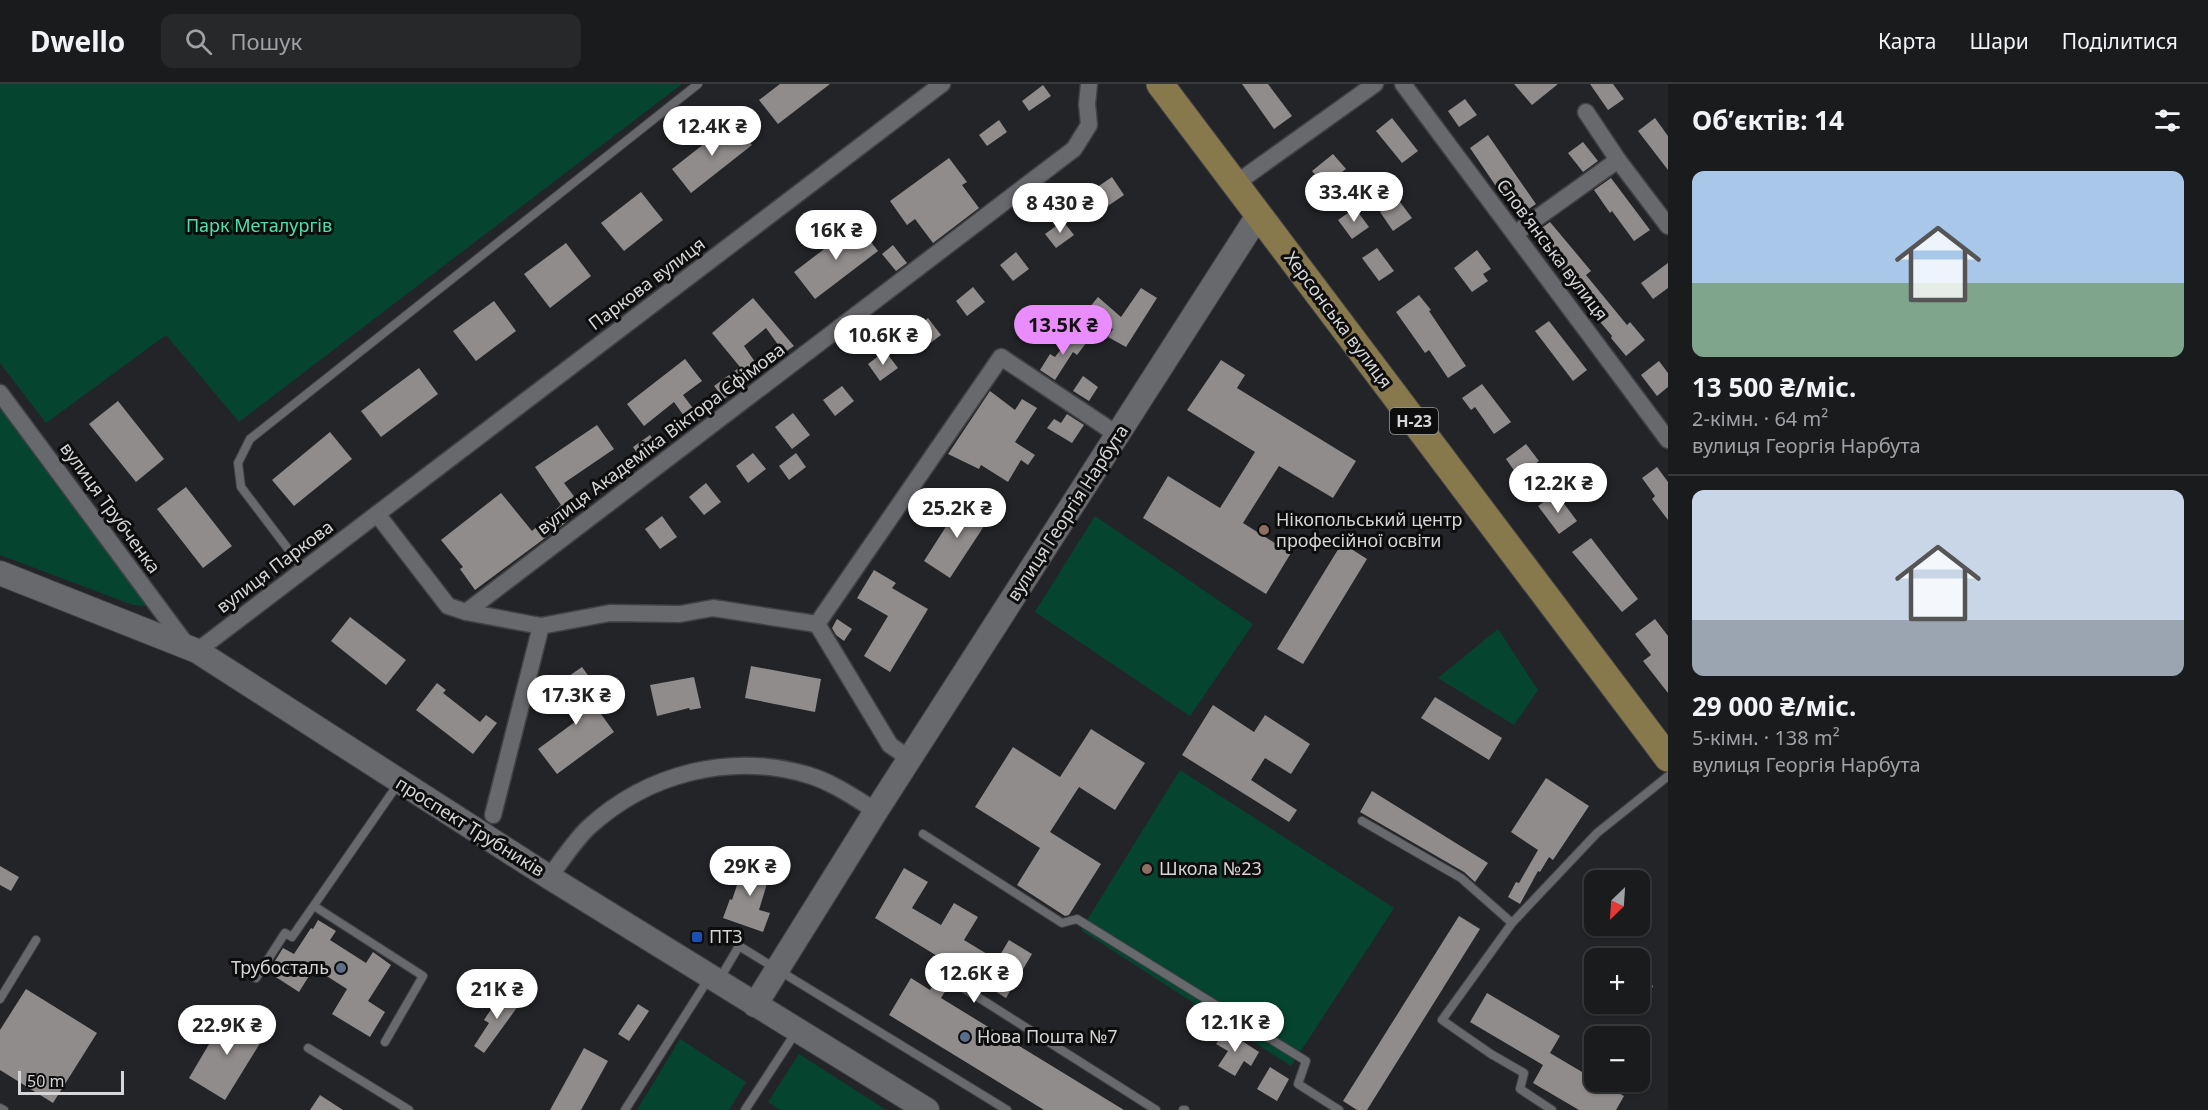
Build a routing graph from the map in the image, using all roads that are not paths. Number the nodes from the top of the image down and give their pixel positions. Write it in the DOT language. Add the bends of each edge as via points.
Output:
graph roads {
  1 [pos="698,84"];
  2 [pos="942,84"];
  3 [pos="1089,84"];
  4 [pos="1160,84"];
  5 [pos="1375,84"];
  6 [pos="1403,84"];
  7 [pos="1586,112"];
  8 [pos="1618,160"];
  9 [pos="1235,184"];
  10 [pos="1258,214"];
  11 [pos="1668,226"];
  12 [pos="1516,233"];
  13 [pos="0,393"];
  14 [pos="1118,435"];
  15 [pos="1668,441"];
  16 [pos="377,514"];
  17 [pos="304,570"];
  18 [pos="0,573"];
  19 [pos="466,612"];
  20 [pos="817,624"];
  21 [pos="541,626"];
  22 [pos="192,649"];
  23 [pos="1668,758"];
  24 [pos="910,759"];
  25 [pos="1668,776"];
  26 [pos="399,782"];
  27 [pos="876,811"];
  28 [pos="493,815"];
  29 [pos="1362,821"];
  30 [pos="923,834"];
  31 [pos="549,877"];
  32 [pos="314,906"];
  33 [pos="1512,923"];
  34 [pos="36,940"];
  35 [pos="777,971"];
  36 [pos="256,978"];
  37 [pos="715,978"];
  38 [pos="965,989"];
  39 [pos="0,999"];
  40 [pos="755,1005"];
  41 [pos="797,1030"];
  42 [pos="385,1042"];
  43 [pos="308,1047"];
  44 [pos="409,1110"];
  45 [pos="625,1110"];
  46 [pos="745,1110"];
  47 [pos="927,1110"];
  48 [pos="1007,1110"];
  49 [pos="1156,1110"];
  50 [pos="1339,1110"];
  51 [pos="1552,1110"];
  1 -- 17 [label="lane" via="250,439 238,463 240,487"];
  2 -- 16 [label="street, Паркова вулиця"];
  3 -- 19 [label="street, вулиця Академіка Віктора Єфімова" via="1089,125 1074,150"];
  4 -- 9 [label="main road, Херсонська вулиця / Н-23"];
  5 -- 9 [label="street"];
  6 -- 12 [label="street, Словʼянська вулиця"];
  7 -- 8 [label="street"];
  8 -- 11 [label="street"];
  8 -- 12 [label="street"];
  9 -- 10 [label="main road, Херсонська вулиця / Н-23"];
  10 -- 14 [label="main road, вулиця Георгія Нарбута"];
  10 -- 23 [label="main road, Херсонська вулиця / Н-23"];
  12 -- 15 [label="street, Словʼянська вулиця"];
  13 -- 22 [label="street, вулиця Трубченка"];
  14 -- 20 [label="street" via="1001,357"];
  14 -- 24 [label="main road, вулиця Георгія Нарбута"];
  16 -- 17 [label="street, вулиця Паркова"];
  16 -- 19 [label="street" via="448,606"];
  17 -- 22 [label="street, вулиця Паркова"];
  18 -- 22 [label="main road, проспект Трубників"];
  19 -- 21 [label="street"];
  20 -- 21 [label="street" via="713,608 680,614 610,613"];
  20 -- 24 [label="street" via="890,745"];
  21 -- 28 [label="street"];
  22 -- 26 [label="main road, проспект Трубників"];
  24 -- 27 [label="main road, вулиця Георгія Нарбута"];
  25 -- 33 [label="lane" via="1597,833"];
  26 -- 31 [label="main road, проспект Трубників"];
  26 -- 32 [label="lane"];
  27 -- 31 [label="street" via="810,775 766,765 722,766 675,775 627,797 587,828"];
  27 -- 35 [label="main road, вулиця Георгія Нарбута"];
  29 -- 33 [label="lane" via="1461,878"];
  30 -- 50 [label="lane" via="1062,923 1077,919 1306,1061 1298,1084"];
  31 -- 37 [label="main road, проспект Трубників"];
  32 -- 36 [label="lane" via="292,937 285,933"];
  32 -- 42 [label="lane" via="423,976"];
  33 -- 51 [label="lane" via="1442,1020 1524,1073 1520,1089"];
  34 -- 39 [label="lane"];
  35 -- 37 [label="lane" via="739,946"];
  35 -- 40 [label="main road, вулиця Георгія Нарбута"];
  35 -- 48 [label="lane"];
  37 -- 40 [label="main road, проспект Трубників"];
  37 -- 45 [label="lane"];
  38 -- 49 [label="lane"];
  40 -- 41 [label="main road, проспект Трубників"];
  41 -- 46 [label="lane"];
  41 -- 47 [label="main road, проспект Трубників"];
  43 -- 44 [label="lane"];
}
